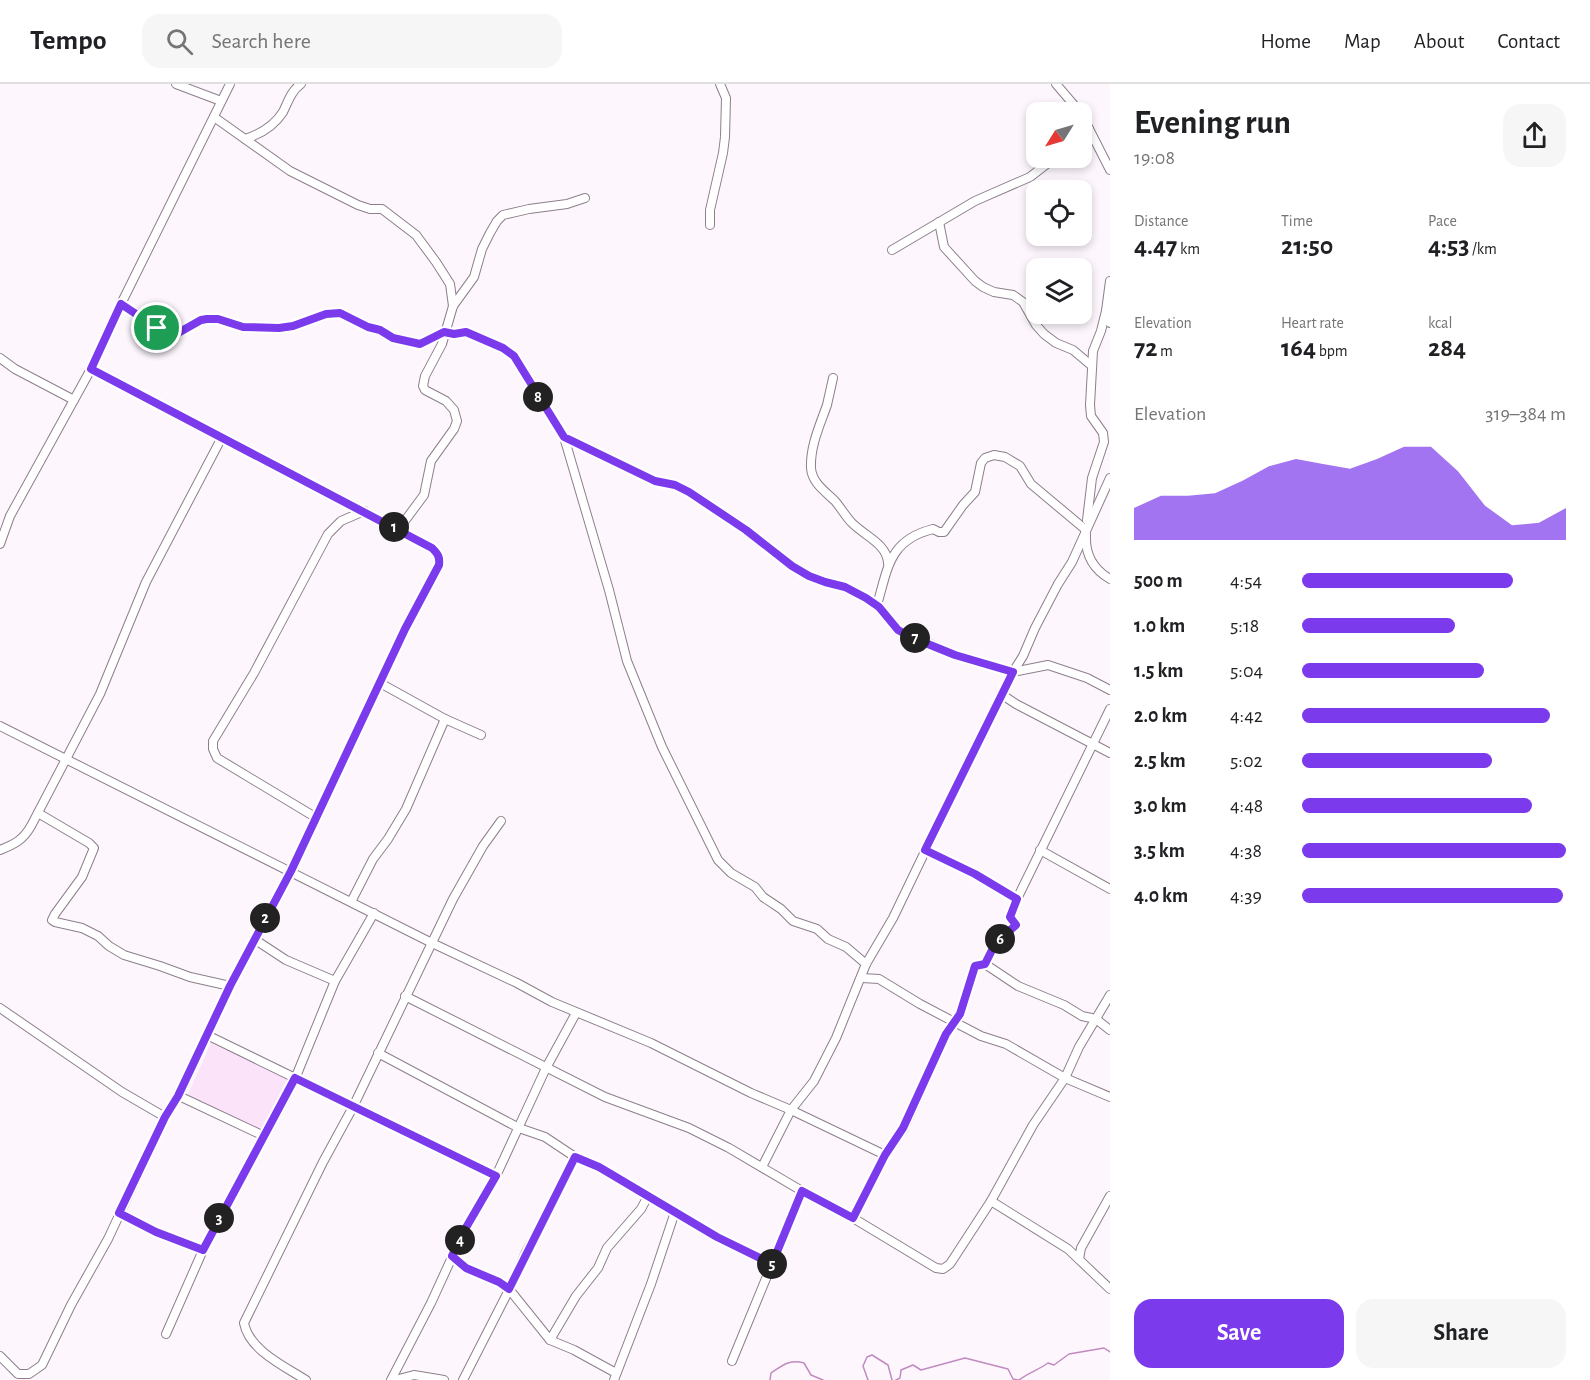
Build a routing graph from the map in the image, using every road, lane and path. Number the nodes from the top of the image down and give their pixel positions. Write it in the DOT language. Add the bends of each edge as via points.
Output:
graph roads {
  1 [pos="176,84"];
  2 [pos="230,84"];
  3 [pos="301,84"];
  4 [pos="720,84"];
  5 [pos="1056,84"];
  6 [pos="221,101"];
  7 [pos="1071,102"];
  8 [pos="214,117"];
  9 [pos="1092,135"];
  10 [pos="245,139"];
  11 [pos="1042,168"];
  12 [pos="1110,170"];
  13 [pos="585,198"];
  14 [pos="939,222"];
  15 [pos="710,225"];
  16 [pos="892,250"];
  17 [pos="1110,281"];
  18 [pos="121,304"];
  19 [pos="453,306"];
  20 [pos="1106,311"];
  21 [pos="1110,323"];
  22 [pos="444,332"];
  23 [pos="0,358"];
  24 [pos="0,365"];
  25 [pos="1092,366"];
  26 [pos="15,369"];
  27 [pos="91,369"];
  28 [pos="832,378"];
  29 [pos="74,400"];
  30 [pos="564,437"];
  31 [pos="221,439"];
  32 [pos="1110,478"];
  33 [pos="364,511"];
  34 [pos="398,530"];
  35 [pos="1086,530"];
  36 [pos="0,544"];
  37 [pos="888,564"];
  38 [pos="1110,579"];
  39 [pos="877,606"];
  40 [pos="1013,672"];
  41 [pos="380,684"];
  42 [pos="1110,690"];
  43 [pos="1002,694"];
  44 [pos="1110,709"];
  45 [pos="445,719"];
  46 [pos="0,726"];
  47 [pos="481,735"];
  48 [pos="1091,744"];
  49 [pos="1110,753"];
  50 [pos="66,758"];
  51 [pos="38,813"];
  52 [pos="315,817"];
  53 [pos="501,821"];
  54 [pos="0,850"];
  55 [pos="925,850"];
  56 [pos="1040,850"];
  57 [pos="291,871"];
  58 [pos="1110,890"];
  59 [pos="1017,899"];
  60 [pos="351,902"];
  61 [pos="374,914"];
  62 [pos="254,939"];
  63 [pos="432,943"];
  64 [pos="866,964"];
  65 [pos="985,964"];
  66 [pos="862,978"];
  67 [pos="335,981"];
  68 [pos="230,986"];
  69 [pos="1110,995"];
  70 [pos="405,996"];
  71 [pos="0,1008"];
  72 [pos="576,1013"];
  73 [pos="1096,1019"];
  74 [pos="957,1021"];
  75 [pos="1110,1030"];
  76 [pos="207,1035"];
  77 [pos="378,1053"];
  78 [pos="546,1068"];
  79 [pos="295,1078"];
  80 [pos="1065,1078"];
  81 [pos="178,1096"];
  82 [pos="1110,1097"];
  83 [pos="353,1107"];
  84 [pos="791,1110"];
  85 [pos="165,1117"];
  86 [pos="519,1128"];
  87 [pos="264,1136"];
  88 [pos="885,1155"];
  89 [pos="575,1157"];
  90 [pos="762,1167"];
  91 [pos="496,1176"];
  92 [pos="802,1191"];
  93 [pos="648,1196"];
  94 [pos="1110,1196"];
  95 [pos="991,1201"];
  96 [pos="675,1212"];
  97 [pos="119,1213"];
  98 [pos="853,1218"];
  99 [pos="203,1250"];
  100 [pos="452,1256"];
  101 [pos="1078,1259"];
  102 [pos="772,1264"];
  103 [pos="509,1289"];
  104 [pos="1110,1289"];
  105 [pos="166,1334"];
  106 [pos="550,1340"];
  107 [pos="0,1356"];
  108 [pos="732,1361"];
  109 [pos="615,1377"];
  110 [pos="306,1380"];
  111 [pos="393,1380"];
  112 [pos="444,1380"];
  113 [pos="464,1380"];
  1 -- 6 [label="street"];
  2 -- 6 [label="street"];
  3 -- 10 [label="street" via="275,122 260,134"];
  4 -- 15 [label="street" via="726,99 725,137"];
  5 -- 7 [label="street"];
  6 -- 8 [label="street"];
  8 -- 10 [label="street"];
  8 -- 18 [label="street"];
  9 -- 12 [label="street"];
  10 -- 19 [label="street" via="290,171 357,205 382,210 416,235 450,284"];
  11 -- 14 [label="street"];
  13 -- 19 [label="street" via="503,215 482,249 474,277"];
  14 -- 16 [label="street"];
  14 -- 25 [label="street" via="944,247 975,281 983,288 1013,295 1023,302 1044,334"];
  17 -- 20 [label="street"];
  18 -- 22 [label="street" via="170,334 207,319 243,327 279,328 340,313 393,338 420,344"];
  18 -- 27 [label="street"];
  19 -- 22 [label="street"];
  20 -- 21 [label="street"];
  20 -- 25 [label="street"];
  22 -- 30 [label="street" via="466,332 514,356"];
  22 -- 34 [label="street" via="423,386 446,401 457,421 430,461 424,495"];
  23 -- 26 [label="street"];
  24 -- 26 [label="street"];
  25 -- 35 [label="street" via="1091,416 1103,433 1104,442 1092,478"];
  26 -- 29 [label="street"];
  27 -- 29 [label="street"];
  27 -- 31 [label="street"];
  28 -- 37 [label="street" via="817,430 812,474 851,522 888,554"];
  29 -- 36 [label="street" via="10,516"];
  30 -- 39 [label="street" via="655,481 687,491 792,566 845,587"];
  30 -- 64 [label="street" via="627,661 662,747 718,860 793,921 817,929"];
  31 -- 33 [label="street"];
  31 -- 50 [label="street" via="146,582 100,694"];
  32 -- 35 [label="street"];
  33 -- 34 [label="street"];
  33 -- 52 [label="street" via="341,521 328,534 213,741 217,758"];
  34 -- 41 [label="street" via="438,553 439,565"];
  35 -- 37 [label="street" via="1031,484 1020,466 994,454 981,463 975,492 948,528 909,537"];
  35 -- 38 [label="street" via="1085,548 1093,566"];
  35 -- 40 [label="street"];
  37 -- 39 [label="street"];
  39 -- 40 [label="street" via="898,630 913,638"];
  40 -- 42 [label="street" via="1048,665"];
  40 -- 43 [label="street"];
  41 -- 45 [label="street"];
  41 -- 52 [label="street"];
  43 -- 48 [label="street"];
  43 -- 55 [label="street"];
  44 -- 48 [label="street"];
  45 -- 47 [label="street"];
  45 -- 60 [label="street" via="406,809"];
  46 -- 50 [label="street"];
  48 -- 49 [label="street"];
  48 -- 56 [label="street"];
  50 -- 51 [label="street"];
  50 -- 57 [label="street"];
  51 -- 54 [label="street" via="24,837"];
  51 -- 68 [label="street" via="94,848 82,877 52,920 82,928 124,955 190,978"];
  52 -- 57 [label="street"];
  53 -- 63 [label="street" via="474,860"];
  55 -- 59 [label="street"];
  55 -- 64 [label="street"];
  56 -- 58 [label="street"];
  56 -- 59 [label="street"];
  57 -- 60 [label="street"];
  57 -- 62 [label="street"];
  59 -- 65 [label="street" via="1010,917 1016,925 995,944"];
  60 -- 61 [label="street"];
  61 -- 63 [label="street"];
  61 -- 67 [label="street"];
  62 -- 67 [label="street" via="286,960"];
  62 -- 68 [label="street"];
  63 -- 70 [label="street"];
  63 -- 72 [label="street"];
  64 -- 66 [label="street"];
  65 -- 73 [label="street" via="1018,986"];
  65 -- 74 [label="street" via="975,966"];
  66 -- 74 [label="street" via="879,979"];
  66 -- 84 [label="street" via="814,1081"];
  67 -- 79 [label="street"];
  68 -- 76 [label="street"];
  69 -- 73 [label="street"];
  70 -- 77 [label="street"];
  70 -- 78 [label="street"];
  71 -- 85 [label="street"];
  72 -- 78 [label="street"];
  72 -- 84 [label="street" via="651,1043"];
  73 -- 75 [label="street"];
  73 -- 80 [label="street"];
  74 -- 80 [label="street"];
  74 -- 88 [label="street" via="946,1034 908,1120"];
  76 -- 79 [label="street"];
  76 -- 81 [label="street"];
  77 -- 83 [label="street"];
  77 -- 86 [label="street"];
  78 -- 86 [label="street"];
  78 -- 90 [label="street" via="689,1128"];
  79 -- 83 [label="street"];
  79 -- 87 [label="street"];
  80 -- 82 [label="street"];
  80 -- 95 [label="street" via="1033,1125"];
  81 -- 85 [label="street"];
  81 -- 87 [label="street"];
  83 -- 91 [label="street"];
  83 -- 110 [label="street" via="244,1323 246,1335 258,1348"];
  84 -- 88 [label="street"];
  84 -- 90 [label="street"];
  85 -- 97 [label="street"];
  86 -- 89 [label="street" via="545,1137"];
  86 -- 91 [label="street"];
  87 -- 99 [label="street"];
  88 -- 98 [label="street"];
  89 -- 93 [label="street"];
  89 -- 103 [label="street"];
  90 -- 92 [label="street"];
  91 -- 100 [label="street"];
  92 -- 98 [label="street"];
  92 -- 102 [label="street"];
  93 -- 96 [label="street"];
  93 -- 106 [label="street" via="607,1248"];
  94 -- 101 [label="street"];
  95 -- 98 [label="street" via="943,1269"];
  95 -- 101 [label="street"];
  96 -- 102 [label="street"];
  96 -- 109 [label="street"];
  97 -- 99 [label="street"];
  97 -- 107 [label="street" via="42,1365 29,1374 18,1374"];
  99 -- 105 [label="street"];
  100 -- 103 [label="street" via="466,1268"];
  100 -- 111 [label="street"];
  101 -- 104 [label="street"];
  102 -- 108 [label="street"];
  103 -- 106 [label="street"];
  103 -- 113 [label="street"];
  106 -- 109 [label="street" via="574,1350"];
  111 -- 112 [label="street" via="414,1375"];
}
